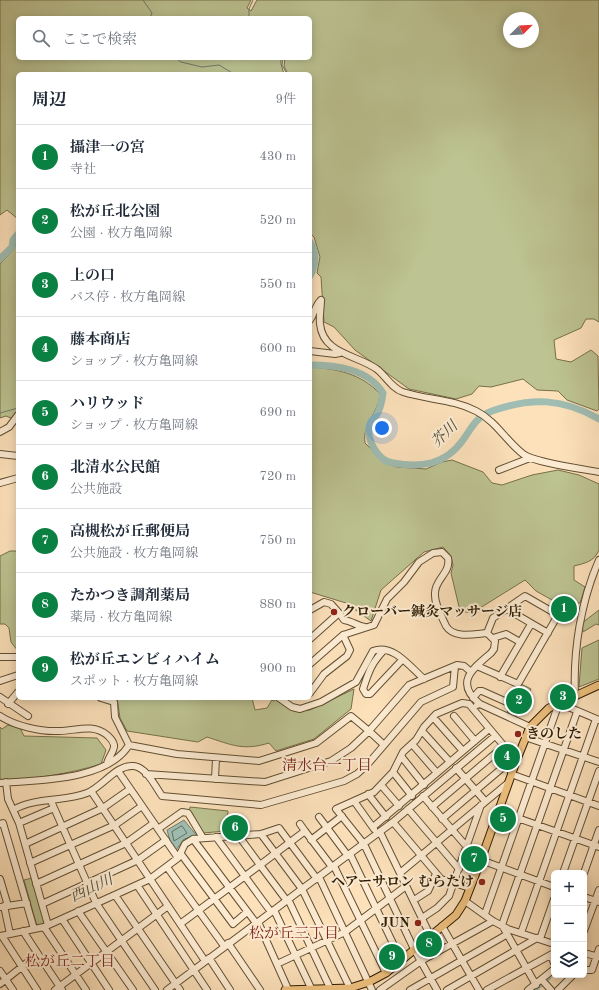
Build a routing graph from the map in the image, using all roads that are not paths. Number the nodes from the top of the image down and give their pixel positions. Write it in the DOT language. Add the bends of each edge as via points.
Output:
graph roads {
  1 [pos="312,317"];
  2 [pos="312,351"];
  3 [pos="341,353"];
  4 [pos="16,418"];
  5 [pos="0,432"];
  6 [pos="0,454"];
  7 [pos="16,456"];
  8 [pos="530,458"];
  9 [pos="499,470"];
  10 [pos="599,472"];
  11 [pos="16,479"];
  12 [pos="0,483"];
  13 [pos="599,560"];
  14 [pos="505,608"];
  15 [pos="312,609"];
  16 [pos="339,613"];
  17 [pos="531,624"];
  18 [pos="365,628"];
  19 [pos="487,633"];
  20 [pos="548,633"];
  21 [pos="343,635"];
  22 [pos="312,638"];
  23 [pos="493,638"];
  24 [pos="520,642"];
  25 [pos="384,650"];
  26 [pos="0,657"];
  27 [pos="16,657"];
  28 [pos="402,660"];
  29 [pos="312,662"];
  30 [pos="455,666"];
  31 [pos="477,666"];
  32 [pos="470,672"];
  33 [pos="16,676"];
  34 [pos="500,677"];
  35 [pos="424,679"];
  36 [pos="0,681"];
  37 [pos="599,685"];
  38 [pos="312,690"];
  39 [pos="16,694"];
  40 [pos="575,695"];
  41 [pos="0,698"];
  42 [pos="473,698"];
  43 [pos="108,700"];
  44 [pos="282,700"];
  45 [pos="509,703"];
  46 [pos="559,703"];
  47 [pos="8,704"];
  48 [pos="480,704"];
  49 [pos="471,707"];
  50 [pos="577,712"];
  51 [pos="0,716"];
  52 [pos="28,716"];
  53 [pos="454,716"];
  54 [pos="433,717"];
  55 [pos="598,720"];
  56 [pos="530,727"];
  57 [pos="489,729"];
  58 [pos="369,731"];
  59 [pos="422,731"];
  60 [pos="495,736"];
  61 [pos="525,737"];
  62 [pos="475,741"];
  63 [pos="546,743"];
  64 [pos="383,744"];
  65 [pos="412,744"];
  66 [pos="129,745"];
  67 [pos="504,746"];
  68 [pos="564,750"];
  69 [pos="463,751"];
  70 [pos="401,756"];
  71 [pos="583,757"];
  72 [pos="216,758"];
  73 [pos="515,758"];
  74 [pos="450,762"];
  75 [pos="599,762"];
  76 [pos="107,764"];
  77 [pos="456,768"];
  78 [pos="118,770"];
  79 [pos="599,771"];
  80 [pos="393,772"];
  81 [pos="437,773"];
  82 [pos="146,774"];
  83 [pos="511,774"];
  84 [pos="215,779"];
  85 [pos="466,779"];
  86 [pos="532,782"];
  87 [pos="3,783"];
  88 [pos="508,783"];
  89 [pos="381,785"];
  90 [pos="424,785"];
  91 [pos="130,789"];
  92 [pos="475,789"];
  93 [pos="551,789"];
  94 [pos="91,791"];
  95 [pos="368,794"];
  96 [pos="569,795"];
  97 [pos="412,796"];
  98 [pos="423,796"];
  99 [pos="51,801"];
  100 [pos="354,801"];
  101 [pos="484,802"];
  102 [pos="589,802"];
  103 [pos="142,806"];
  104 [pos="399,806"];
  105 [pos="599,806"];
  106 [pos="432,807"];
  107 [pos="54,808"];
  108 [pos="103,808"];
  109 [pos="408,809"];
  110 [pos="13,810"];
  111 [pos="498,812"];
  112 [pos="342,816"];
  113 [pos="319,817"];
  114 [pos="386,817"];
  115 [pos="442,819"];
  116 [pos="518,819"];
  117 [pos="393,822"];
  118 [pos="154,823"];
  119 [pos="0,824"];
  120 [pos="19,824"];
  121 [pos="300,824"];
  122 [pos="115,826"];
  123 [pos="538,826"];
  124 [pos="62,827"];
  125 [pos="373,827"];
  126 [pos="326,828"];
  127 [pos="158,829"];
  128 [pos="451,830"];
  129 [pos="599,830"];
  130 [pos="305,831"];
  131 [pos="379,832"];
  132 [pos="556,833"];
  133 [pos="261,834"];
  134 [pos="238,835"];
  135 [pos="216,837"];
  136 [pos="203,838"];
  137 [pos="193,839"];
  138 [pos="575,839"];
  139 [pos="166,840"];
  140 [pos="311,840"];
  141 [pos="126,842"];
  142 [pos="290,842"];
  143 [pos="436,842"];
  144 [pos="25,844"];
  145 [pos="364,844"];
  146 [pos="70,846"];
  147 [pos="596,846"];
  148 [pos="467,847"];
  149 [pos="275,853"];
  150 [pos="349,855"];
  151 [pos="421,855"];
  152 [pos="180,856"];
  153 [pos="482,857"];
  154 [pos="138,860"];
  155 [pos="30,864"];
  156 [pos="78,865"];
  157 [pos="260,865"];
  158 [pos="167,867"];
  159 [pos="333,867"];
  160 [pos="502,868"];
  161 [pos="459,869"];
  162 [pos="564,870"];
  163 [pos="585,870"];
  164 [pos="400,873"];
  165 [pos="436,874"];
  166 [pos="520,875"];
  167 [pos="244,876"];
  168 [pos="318,878"];
  169 [pos="0,879"];
  170 [pos="150,879"];
  171 [pos="539,881"];
  172 [pos="86,883"];
  173 [pos="36,884"];
  174 [pos="454,884"];
  175 [pos="137,885"];
  176 [pos="406,886"];
  177 [pos="551,886"];
  178 [pos="229,887"];
  179 [pos="470,888"];
  180 [pos="302,889"];
  181 [pos="599,890"];
  182 [pos="115,895"];
  183 [pos="213,898"];
  184 [pos="390,898"];
  185 [pos="587,898"];
  186 [pos="288,900"];
  187 [pos="414,900"];
  188 [pos="465,901"];
  189 [pos="597,902"];
  190 [pos="27,903"];
  191 [pos="96,903"];
  192 [pos="42,904"];
  193 [pos="4,906"];
  194 [pos="168,906"];
  195 [pos="551,906"];
  196 [pos="376,908"];
  197 [pos="198,910"];
  198 [pos="78,911"];
  199 [pos="273,911"];
  200 [pos="248,912"];
  201 [pos="156,914"];
  202 [pos="484,914"];
  203 [pos="422,918"];
  204 [pos="62,919"];
  205 [pos="361,920"];
  206 [pos="493,921"];
  207 [pos="257,923"];
  208 [pos="180,924"];
  209 [pos="587,924"];
  210 [pos="502,925"];
  211 [pos="46,926"];
  212 [pos="442,926"];
  213 [pos="34,929"];
  214 [pos="137,929"];
  215 [pos="23,932"];
  216 [pos="345,932"];
  217 [pos="521,933"];
  218 [pos="10,934"];
  219 [pos="430,935"];
  220 [pos="506,935"];
  221 [pos="1,936"];
  222 [pos="538,938"];
  223 [pos="327,940"];
  224 [pos="121,941"];
  225 [pos="452,942"];
  226 [pos="551,943"];
  227 [pos="226,945"];
  228 [pos="312,948"];
  229 [pos="599,948"];
  230 [pos="414,949"];
  231 [pos="106,951"];
  232 [pos="516,952"];
  233 [pos="38,954"];
  234 [pos="587,954"];
  235 [pos="551,955"];
  236 [pos="296,956"];
  237 [pos="598,957"];
  238 [pos="207,959"];
  239 [pos="462,959"];
  240 [pos="401,960"];
  241 [pos="421,961"];
  242 [pos="91,962"];
  243 [pos="277,964"];
  244 [pos="22,967"];
  245 [pos="526,968"];
  246 [pos="193,970"];
  247 [pos="587,970"];
  248 [pos="0,971"];
  249 [pos="551,972"];
  250 [pos="386,973"];
  251 [pos="76,975"];
  252 [pos="472,976"];
  253 [pos="430,977"];
  254 [pos="570,978"];
  255 [pos="6,980"];
  256 [pos="542,980"];
  257 [pos="369,982"];
  258 [pos="175,983"];
  259 [pos="0,984"];
  260 [pos="536,985"];
  261 [pos="311,988"];
  262 [pos="350,988"];
  263 [pos="59,989"];
  264 [pos="287,989"];
  265 [pos="331,989"];
  266 [pos="13,990"];
  267 [pos="37,990"];
  268 [pos="86,990"];
  269 [pos="109,990"];
  270 [pos="133,990"];
  271 [pos="155,990"];
  272 [pos="167,990"];
  273 [pos="180,990"];
  274 [pos="207,990"];
  275 [pos="230,990"];
  276 [pos="260,990"];
  277 [pos="372,990"];
  278 [pos="380,990"];
  279 [pos="410,990"];
  280 [pos="437,990"];
  281 [pos="447,990"];
  282 [pos="479,990"];
  283 [pos="487,990"];
  284 [pos="528,990"];
  285 [pos="551,990"];
  286 [pos="558,990"];
  1 -- 3 [label="street" via="321,300 321,330 328,343"];
  2 -- 3 [label="street"];
  3 -- 8 [label="street" via="369,364 402,392 451,402 478,412"];
  4 -- 5 [label="street" via="9,427"];
  6 -- 7 [label="street"];
  8 -- 9 [label="street"];
  8 -- 10 [label="street"];
  11 -- 12 [label="street"];
  13 -- 40 [label="street" via="579,628"];
  14 -- 17 [label="street"];
  14 -- 19 [label="street" via="493,618"];
  14 -- 20 [label="street" via="525,596 558,615"];
  15 -- 16 [label="street" via="324,602 332,604"];
  16 -- 18 [label="street" via="344,620"];
  16 -- 22 [label="street"];
  17 -- 20 [label="street"];
  17 -- 24 [label="street"];
  18 -- 19 [label="street" via="374,625 387,599 419,562 442,552 448,558 448,568 438,582 435,595 448,630 458,635"];
  18 -- 21 [label="street"];
  19 -- 23 [label="street"];
  20 -- 34 [label="street" via="518,684"];
  21 -- 29 [label="street"];
  21 -- 38 [label="street" via="350,650 347,656 324,674"];
  23 -- 24 [label="street" via="503,634"];
  23 -- 31 [label="street" via="494,649"];
  24 -- 34 [label="street"];
  25 -- 28 [label="street" via="393,652"];
  25 -- 28 [label="street" via="371,664 363,688 366,694 370,694"];
  25 -- 44 [label="street" via="373,651 360,678 353,686 300,709"];
  26 -- 27 [label="street"];
  28 -- 35 [label="street"];
  30 -- 32 [label="street" via="464,666"];
  30 -- 35 [label="street"];
  30 -- 64 [label="street" via="453,687 421,702"];
  31 -- 32 [label="street"];
  31 -- 34 [label="street"];
  32 -- 42 [label="street" via="467,688"];
  33 -- 36 [label="street"];
  35 -- 58 [label="street" via="405,689"];
  37 -- 40 [label="main road"];
  39 -- 47 [label="street"];
  40 -- 46 [label="main road"];
  41 -- 47 [label="street"];
  42 -- 45 [label="street" via="482,691"];
  42 -- 48 [label="street"];
  43 -- 66 [label="street" via="114,702 115,717"];
  46 -- 50 [label="street"];
  46 -- 56 [label="main road" via="549,708"];
  46 -- 63 [label="street"];
  47 -- 52 [label="street"];
  48 -- 49 [label="street"];
  48 -- 56 [label="street"];
  49 -- 54 [label="street" via="462,703"];
  49 -- 57 [label="street"];
  50 -- 55 [label="street"];
  50 -- 68 [label="street"];
  51 -- 76 [label="street" via="6,720 42,729 99,729 114,744"];
  53 -- 62 [label="street"];
  54 -- 59 [label="street"];
  54 -- 69 [label="street"];
  55 -- 71 [label="street"];
  56 -- 61 [label="main road"];
  57 -- 60 [label="street"];
  57 -- 62 [label="street"];
  58 -- 64 [label="street"];
  58 -- 72 [label="street" via="351,716 309,746 259,761"];
  58 -- 84 [label="street" via="342,755 321,766 261,783"];
  59 -- 65 [label="street"];
  59 -- 74 [label="street"];
  60 -- 67 [label="street"];
  60 -- 77 [label="street"];
  61 -- 63 [label="street"];
  61 -- 73 [label="main road"];
  62 -- 69 [label="street"];
  63 -- 68 [label="street"];
  63 -- 86 [label="street"];
  64 -- 82 [label="street" via="367,765 344,781 261,805 162,796"];
  65 -- 70 [label="street"];
  65 -- 81 [label="street"];
  66 -- 72 [label="street"];
  66 -- 76 [label="street" via="124,753"];
  67 -- 73 [label="street"];
  67 -- 85 [label="street"];
  68 -- 71 [label="street"];
  68 -- 93 [label="street"];
  69 -- 74 [label="street"];
  70 -- 80 [label="street"];
  70 -- 90 [label="street"];
  71 -- 75 [label="street"];
  71 -- 96 [label="street"];
  72 -- 84 [label="street"];
  73 -- 83 [label="main road"];
  73 -- 92 [label="street"];
  74 -- 81 [label="street"];
  76 -- 87 [label="street" via="42,782"];
  77 -- 85 [label="street"];
  77 -- 98 [label="street"];
  78 -- 82 [label="street" via="134,766"];
  78 -- 91 [label="street"];
  78 -- 94 [label="street"];
  79 -- 102 [label="street"];
  80 -- 89 [label="street"];
  80 -- 97 [label="street"];
  81 -- 90 [label="street"];
  82 -- 84 [label="street"];
  83 -- 86 [label="street"];
  83 -- 88 [label="main road"];
  85 -- 92 [label="street"];
  85 -- 106 [label="street"];
  86 -- 93 [label="street"];
  86 -- 116 [label="street"];
  87 -- 110 [label="street"];
  88 -- 101 [label="street"];
  88 -- 111 [label="main road"];
  89 -- 95 [label="street"];
  89 -- 104 [label="street"];
  90 -- 97 [label="street"];
  91 -- 103 [label="street"];
  91 -- 108 [label="street"];
  92 -- 101 [label="street"];
  92 -- 115 [label="street"];
  93 -- 96 [label="street"];
  93 -- 123 [label="street"];
  94 -- 99 [label="street"];
  94 -- 108 [label="street"];
  95 -- 100 [label="street"];
  95 -- 114 [label="street"];
  96 -- 102 [label="street"];
  96 -- 132 [label="street"];
  97 -- 104 [label="street"];
  98 -- 106 [label="street"];
  98 -- 109 [label="street"];
  99 -- 107 [label="street"];
  99 -- 110 [label="street" via="28,803"];
  100 -- 112 [label="street" via="336,809"];
  100 -- 125 [label="street"];
  101 -- 128 [label="street"];
  101 -- 148 [label="street"];
  102 -- 105 [label="street"];
  102 -- 138 [label="street"];
  103 -- 118 [label="street"];
  103 -- 122 [label="street"];
  104 -- 114 [label="street"];
  106 -- 115 [label="street"];
  107 -- 120 [label="street"];
  107 -- 124 [label="street"];
  108 -- 122 [label="street"];
  108 -- 124 [label="street"];
  109 -- 117 [label="street"];
  109 -- 143 [label="street"];
  110 -- 120 [label="street"];
  111 -- 116 [label="street"];
  111 -- 153 [label="main road"];
  112 -- 126 [label="street"];
  112 -- 145 [label="street"];
  113 -- 126 [label="street"];
  114 -- 125 [label="street"];
  115 -- 128 [label="street"];
  116 -- 123 [label="street"];
  116 -- 160 [label="street"];
  117 -- 131 [label="street"];
  117 -- 151 [label="street"];
  118 -- 127 [label="street"];
  118 -- 141 [label="street"];
  119 -- 190 [label="street" via="3,823"];
  120 -- 144 [label="street"];
  121 -- 130 [label="street"];
  122 -- 141 [label="street"];
  122 -- 146 [label="street"];
  123 -- 132 [label="street"];
  123 -- 166 [label="street"];
  124 -- 144 [label="street"];
  124 -- 146 [label="street"];
  125 -- 131 [label="street"];
  126 -- 140 [label="street"];
  126 -- 150 [label="street"];
  127 -- 136 [label="street" via="182,812 188,813"];
  127 -- 139 [label="street"];
  128 -- 143 [label="street"];
  128 -- 148 [label="street"];
  129 -- 147 [label="street"];
  130 -- 140 [label="street"];
  130 -- 142 [label="street"];
  131 -- 145 [label="street"];
  131 -- 164 [label="street"];
  132 -- 138 [label="street"];
  132 -- 171 [label="street"];
  133 -- 134 [label="street"];
  133 -- 142 [label="street" via="279,828"];
  133 -- 149 [label="street"];
  134 -- 135 [label="street"];
  134 -- 157 [label="street"];
  135 -- 136 [label="street"];
  135 -- 167 [label="street"];
  136 -- 137 [label="street"];
  137 -- 152 [label="street" via="185,844"];
  137 -- 178 [label="street"];
  138 -- 147 [label="street"];
  138 -- 162 [label="street"];
  139 -- 152 [label="street"];
  139 -- 154 [label="street"];
  140 -- 159 [label="street"];
  141 -- 154 [label="street"];
  141 -- 156 [label="street"];
  142 -- 149 [label="street"];
  142 -- 168 [label="street"];
  143 -- 151 [label="street"];
  143 -- 161 [label="street"];
  144 -- 155 [label="street"];
  145 -- 150 [label="street"];
  145 -- 184 [label="street"];
  146 -- 155 [label="street"];
  146 -- 156 [label="street"];
  147 -- 163 [label="street"];
  148 -- 153 [label="street"];
  148 -- 161 [label="street"];
  149 -- 157 [label="street"];
  149 -- 180 [label="street"];
  150 -- 159 [label="street"];
  150 -- 196 [label="street"];
  151 -- 164 [label="street"];
  151 -- 165 [label="street"];
  152 -- 158 [label="street"];
  152 -- 183 [label="street"];
  153 -- 160 [label="street"];
  153 -- 179 [label="main road"];
  154 -- 170 [label="street"];
  154 -- 172 [label="street"];
  155 -- 173 [label="street"];
  156 -- 172 [label="street"];
  156 -- 173 [label="street"];
  157 -- 167 [label="street"];
  157 -- 186 [label="street"];
  158 -- 170 [label="street"];
  158 -- 197 [label="street"];
  159 -- 168 [label="street"];
  159 -- 205 [label="street"];
  160 -- 166 [label="street"];
  160 -- 202 [label="street"];
  161 -- 174 [label="street"];
  164 -- 176 [label="street"];
  165 -- 174 [label="street"];
  165 -- 187 [label="street" via="428,891"];
  166 -- 171 [label="street"];
  166 -- 210 [label="street"];
  167 -- 178 [label="street"];
  167 -- 199 [label="street"];
  168 -- 180 [label="street"];
  168 -- 216 [label="street"];
  169 -- 193 [label="street"];
  170 -- 175 [label="street"];
  170 -- 194 [label="street"];
  171 -- 177 [label="street"];
  171 -- 217 [label="street"];
  172 -- 191 [label="street"];
  172 -- 192 [label="street"];
  173 -- 192 [label="street"];
  174 -- 179 [label="street"];
  174 -- 203 [label="street" via="445,900"];
  175 -- 182 [label="street"];
  175 -- 201 [label="street"];
  176 -- 184 [label="street"];
  176 -- 187 [label="street"];
  178 -- 183 [label="street"];
  178 -- 200 [label="street"];
  179 -- 188 [label="main road"];
  180 -- 186 [label="street"];
  180 -- 223 [label="street"];
  181 -- 189 [label="street"];
  182 -- 191 [label="street"];
  182 -- 214 [label="street"];
  183 -- 197 [label="street"];
  183 -- 200 [label="street" via="233,924"];
  184 -- 196 [label="street"];
  184 -- 230 [label="street"];
  185 -- 189 [label="street"];
  186 -- 199 [label="street"];
  186 -- 228 [label="street"];
  187 -- 203 [label="street"];
  188 -- 202 [label="street"];
  188 -- 212 [label="main road" via="456,915"];
  189 -- 209 [label="street"];
  190 -- 193 [label="street"];
  190 -- 213 [label="street"];
  191 -- 198 [label="street"];
  191 -- 224 [label="street"];
  192 -- 211 [label="street"];
  193 -- 218 [label="street"];
  194 -- 201 [label="street"];
  194 -- 208 [label="street"];
  195 -- 222 [label="street"];
  196 -- 205 [label="street"];
  196 -- 240 [label="street"];
  197 -- 208 [label="street"];
  197 -- 227 [label="street"];
  198 -- 204 [label="street"];
  198 -- 231 [label="street"];
  199 -- 207 [label="street"];
  199 -- 236 [label="street"];
  200 -- 207 [label="street"];
  201 -- 214 [label="street"];
  201 -- 246 [label="street"];
  202 -- 206 [label="street"];
  203 -- 219 [label="street"];
  204 -- 211 [label="street"];
  204 -- 242 [label="street"];
  205 -- 216 [label="street"];
  205 -- 250 [label="street"];
  206 -- 210 [label="street"];
  206 -- 225 [label="street"];
  207 -- 227 [label="street"];
  207 -- 243 [label="street"];
  208 -- 238 [label="street"];
  210 -- 217 [label="street"];
  210 -- 220 [label="street"];
  211 -- 213 [label="street"];
  211 -- 251 [label="street"];
  212 -- 219 [label="main road"];
  212 -- 225 [label="street"];
  213 -- 215 [label="street"];
  214 -- 224 [label="street"];
  214 -- 258 [label="street"];
  215 -- 218 [label="street"];
  215 -- 233 [label="street"];
  216 -- 223 [label="street"];
  216 -- 257 [label="street"];
  217 -- 222 [label="street"];
  218 -- 221 [label="street"];
  219 -- 230 [label="main road"];
  220 -- 232 [label="street"];
  220 -- 239 [label="street"];
  221 -- 244 [label="street"];
  222 -- 226 [label="street"];
  222 -- 232 [label="street"];
  223 -- 228 [label="street"];
  223 -- 262 [label="street"];
  224 -- 231 [label="street"];
  224 -- 271 [label="street"];
  225 -- 239 [label="street"];
  225 -- 241 [label="street"];
  227 -- 238 [label="street"];
  227 -- 276 [label="street"];
  228 -- 236 [label="street"];
  228 -- 265 [label="street"];
  229 -- 237 [label="street"];
  230 -- 240 [label="main road"];
  230 -- 241 [label="street"];
  231 -- 242 [label="street"];
  231 -- 270 [label="street"];
  232 -- 245 [label="street"];
  232 -- 252 [label="street"];
  233 -- 244 [label="street"];
  233 -- 263 [label="street"];
  234 -- 237 [label="street"];
  235 -- 245 [label="street"];
  236 -- 243 [label="street"];
  236 -- 261 [label="street"];
  237 -- 247 [label="street" via="592,970"];
  238 -- 246 [label="street"];
  238 -- 275 [label="street"];
  239 -- 252 [label="street"];
  239 -- 253 [label="street"];
  240 -- 250 [label="main road"];
  241 -- 253 [label="street"];
  241 -- 278 [label="street"];
  242 -- 251 [label="street"];
  242 -- 269 [label="street"];
  243 -- 264 [label="street"];
  244 -- 255 [label="street"];
  244 -- 267 [label="street"];
  245 -- 260 [label="street"];
  245 -- 283 [label="street"];
  246 -- 258 [label="street"];
  246 -- 274 [label="street"];
  248 -- 255 [label="street"];
  249 -- 256 [label="street"];
  250 -- 257 [label="main road"];
  251 -- 263 [label="street"];
  251 -- 268 [label="street"];
  252 -- 281 [label="street"];
  252 -- 282 [label="street"];
  253 -- 279 [label="street"];
  253 -- 280 [label="street"];
  254 -- 286 [label="street"];
  255 -- 259 [label="street"];
  255 -- 266 [label="street"];
  256 -- 260 [label="street"];
  256 -- 285 [label="street"];
  257 -- 262 [label="main road"];
  257 -- 277 [label="street"];
  258 -- 272 [label="street"];
  258 -- 273 [label="street"];
  260 -- 284 [label="street"];
  261 -- 264 [label="main road"];
  261 -- 265 [label="main road"];
  262 -- 265 [label="main road"];
}
